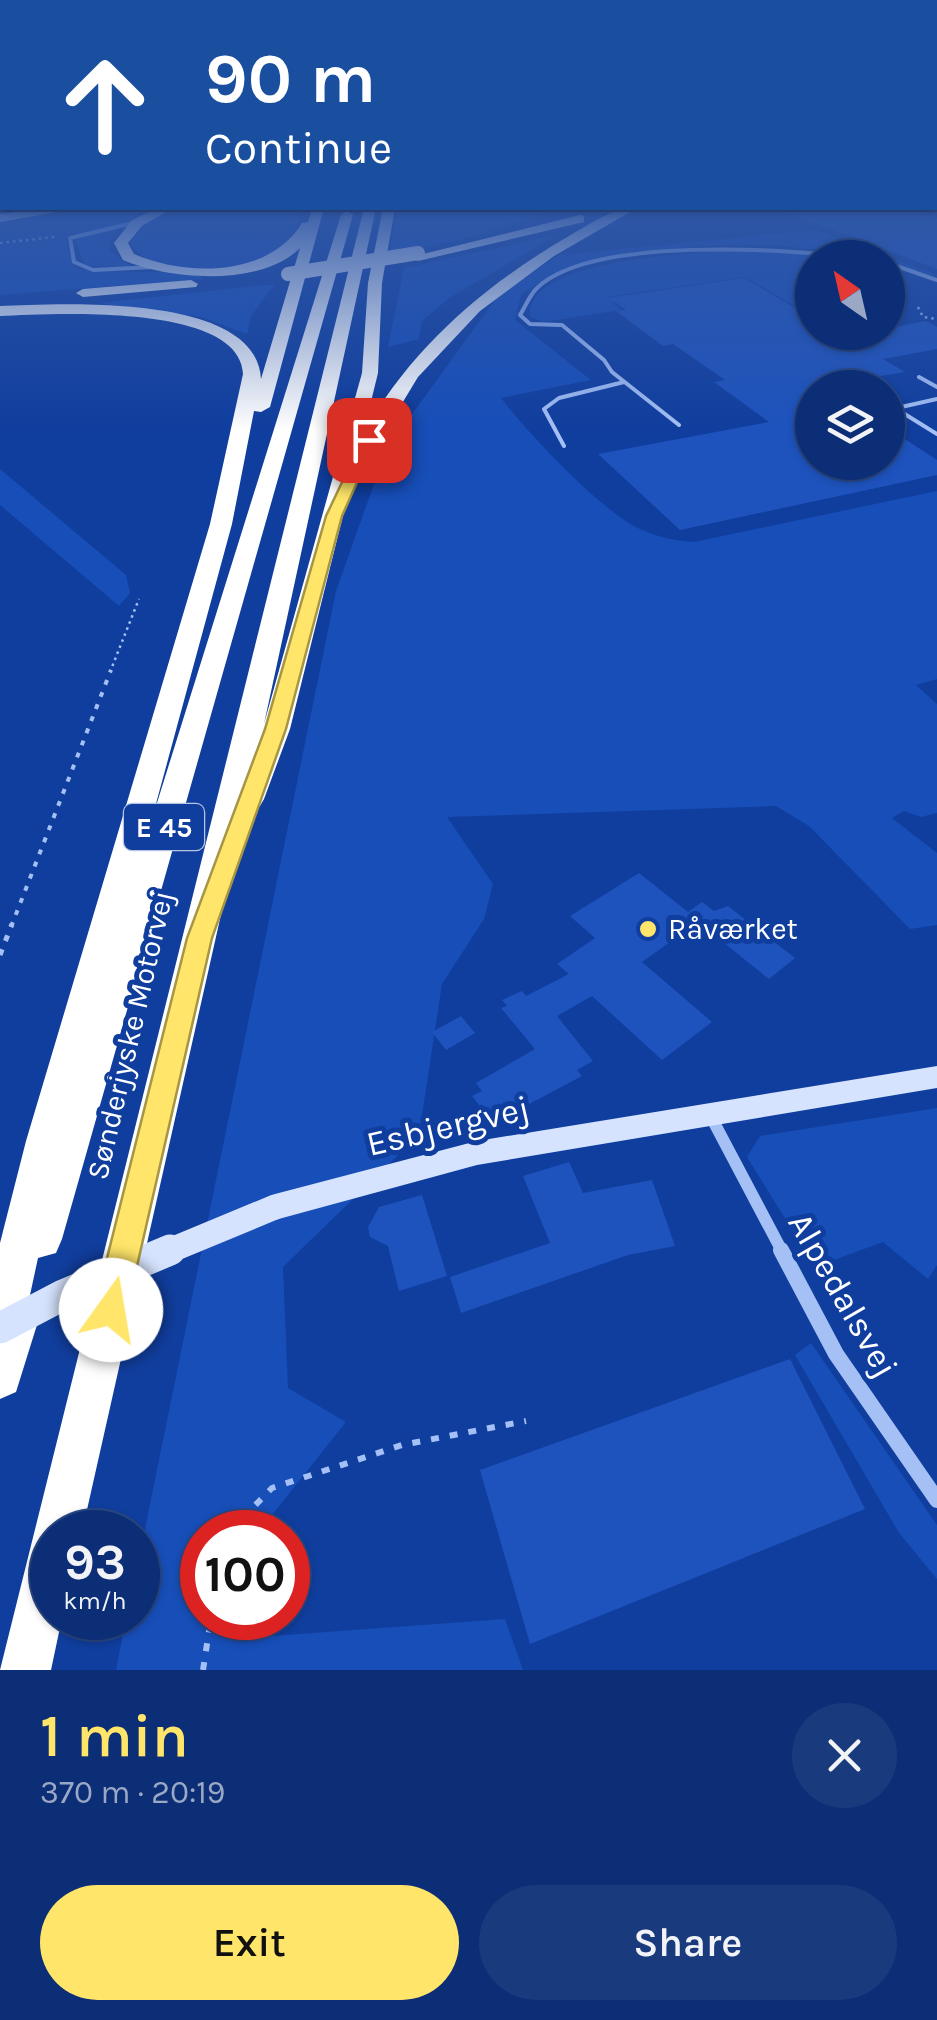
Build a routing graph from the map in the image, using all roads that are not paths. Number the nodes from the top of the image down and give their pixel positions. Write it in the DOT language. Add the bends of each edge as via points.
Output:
graph roads {
  1 [pos="280,275"];
  2 [pos="298,275"];
  3 [pos="330,275"];
  4 [pos="354,275"];
  5 [pos="377,275"];
  6 [pos="512,275"];
  7 [pos="558,275"];
  8 [pos="0,298"];
  9 [pos="0,311"];
  10 [pos="920,377"];
  11 [pos="624,382"];
  12 [pos="937,387"];
  13 [pos="937,399"];
  14 [pos="905,406"];
  15 [pos="905,414"];
  16 [pos="678,424"];
  17 [pos="937,434"];
  18 [pos="564,446"];
  19 [pos="334,516"];
  20 [pos="221,524"];
  21 [pos="200,938"];
  22 [pos="937,1077"];
  23 [pos="708,1112"];
  24 [pos="0,1329"];
  25 [pos="0,1376"];
  26 [pos="937,1500"];
  27 [pos="62,1510"];
  28 [pos="31,1640"];
  29 [pos="24,1670"];
  1 -- 8 [label="highway, bridge"];
  2 -- 20 [label="highway"];
  3 -- 25 [label="highway, Sønderjyske Motorvej / E 45"];
  4 -- 21 [label="highway, Sønderjyske Motorvej / E 45"];
  5 -- 19 [label="highway" via="370,373"];
  6 -- 19 [label="highway" via="455,323 387,407"];
  7 -- 11 [label="lane" via="522,302 520,315 530,324 562,324"];
  9 -- 20 [label="highway" via="150,314 214,330 243,349 252,380"];
  10 -- 12 [label="lane"];
  11 -- 16 [label="lane"];
  11 -- 18 [label="lane" via="559,398 544,409"];
  13 -- 14 [label="lane"];
  15 -- 17 [label="lane"];
  19 -- 21 [label="highway" via="276,729"];
  20 -- 24 [label="highway" via="45,1141"];
  21 -- 27 [label="highway, Sønderjyske Motorvej / E 45"];
  22 -- 23 [label="main road, Esbjergvej"];
  23 -- 24 [label="main road, Esbjergvej, bridge" via="477,1153 275,1207 99,1278"];
  23 -- 26 [label="street, Alpedalsvej" via="836,1354"];
  28 -- 29 [label="highway"];
}
